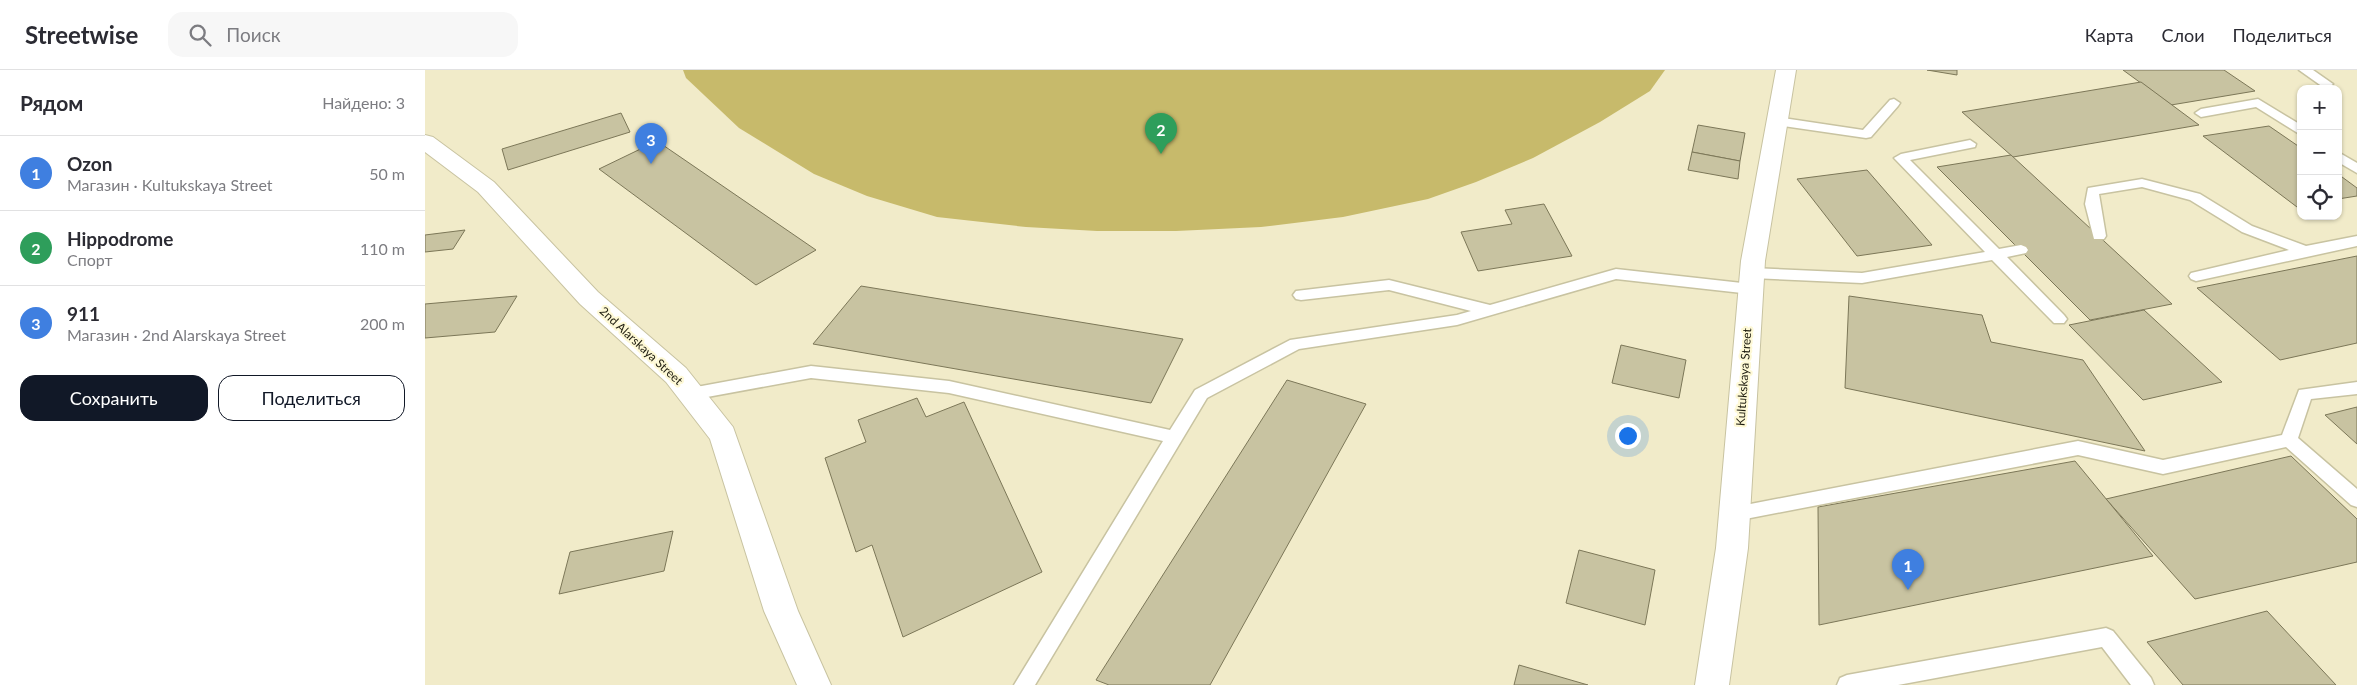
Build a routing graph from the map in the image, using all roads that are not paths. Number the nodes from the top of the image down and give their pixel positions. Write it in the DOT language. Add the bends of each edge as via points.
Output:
graph roads {
  1 [pos="1786,70"];
  2 [pos="2305,70"];
  3 [pos="2327,84"];
  4 [pos="1895,103"];
  5 [pos="2201,113"];
  6 [pos="1777,121"];
  7 [pos="2299,130"];
  8 [pos="425,142"];
  9 [pos="1970,144"];
  10 [pos="2342,159"];
  11 [pos="2357,169"];
  12 [pos="2099,236"];
  13 [pos="2357,241"];
  14 [pos="2021,250"];
  15 [pos="2305,251"];
  16 [pos="1995,255"];
  17 [pos="2196,276"];
  18 [pos="1751,281"];
  19 [pos="1301,295"];
  20 [pos="1491,310"];
  21 [pos="2059,319"];
  22 [pos="2357,388"];
  23 [pos="691,394"];
  24 [pos="1174,437"];
  25 [pos="2289,440"];
  26 [pos="2357,500"];
  27 [pos="1735,514"];
  28 [pos="814,685"];
  29 [pos="1023,685"];
  30 [pos="1712,685"];
  31 [pos="1847,685"];
  32 [pos="2144,685"];
  1 -- 6 [label="street, Kultukskaya Street"];
  2 -- 3 [label="lane"];
  4 -- 6 [label="lane" via="1866,134"];
  5 -- 7 [label="lane" via="2258,103"];
  6 -- 18 [label="street, Kultukskaya Street"];
  8 -- 23 [label="street, 2nd Alarskaya Street" via="486,187 589,298 676,375"];
  9 -- 16 [label="lane" via="1901,158"];
  10 -- 11 [label="lane"];
  12 -- 15 [label="lane" via="2099,225 2091,203 2093,191 2142,183 2195,197 2247,229"];
  13 -- 15 [label="lane"];
  14 -- 16 [label="lane"];
  15 -- 17 [label="lane"];
  16 -- 18 [label="lane" via="1862,278"];
  16 -- 21 [label="lane"];
  18 -- 20 [label="lane" via="1616,274"];
  18 -- 27 [label="street, Kultukskaya Street"];
  19 -- 20 [label="lane" via="1389,286"];
  20 -- 24 [label="lane" via="1457,320 1296,344 1201,394"];
  22 -- 25 [label="lane" via="2305,394"];
  23 -- 24 [label="lane" via="811,372 949,387"];
  23 -- 28 [label="street, 2nd Alarskaya Street" via="723,435 781,611"];
  24 -- 29 [label="lane"];
  25 -- 26 [label="lane"];
  25 -- 27 [label="lane" via="2163,467 2078,448"];
  27 -- 30 [label="street, Kultukskaya Street"];
  31 -- 32 [label="lane" via="2106,637"];
}
